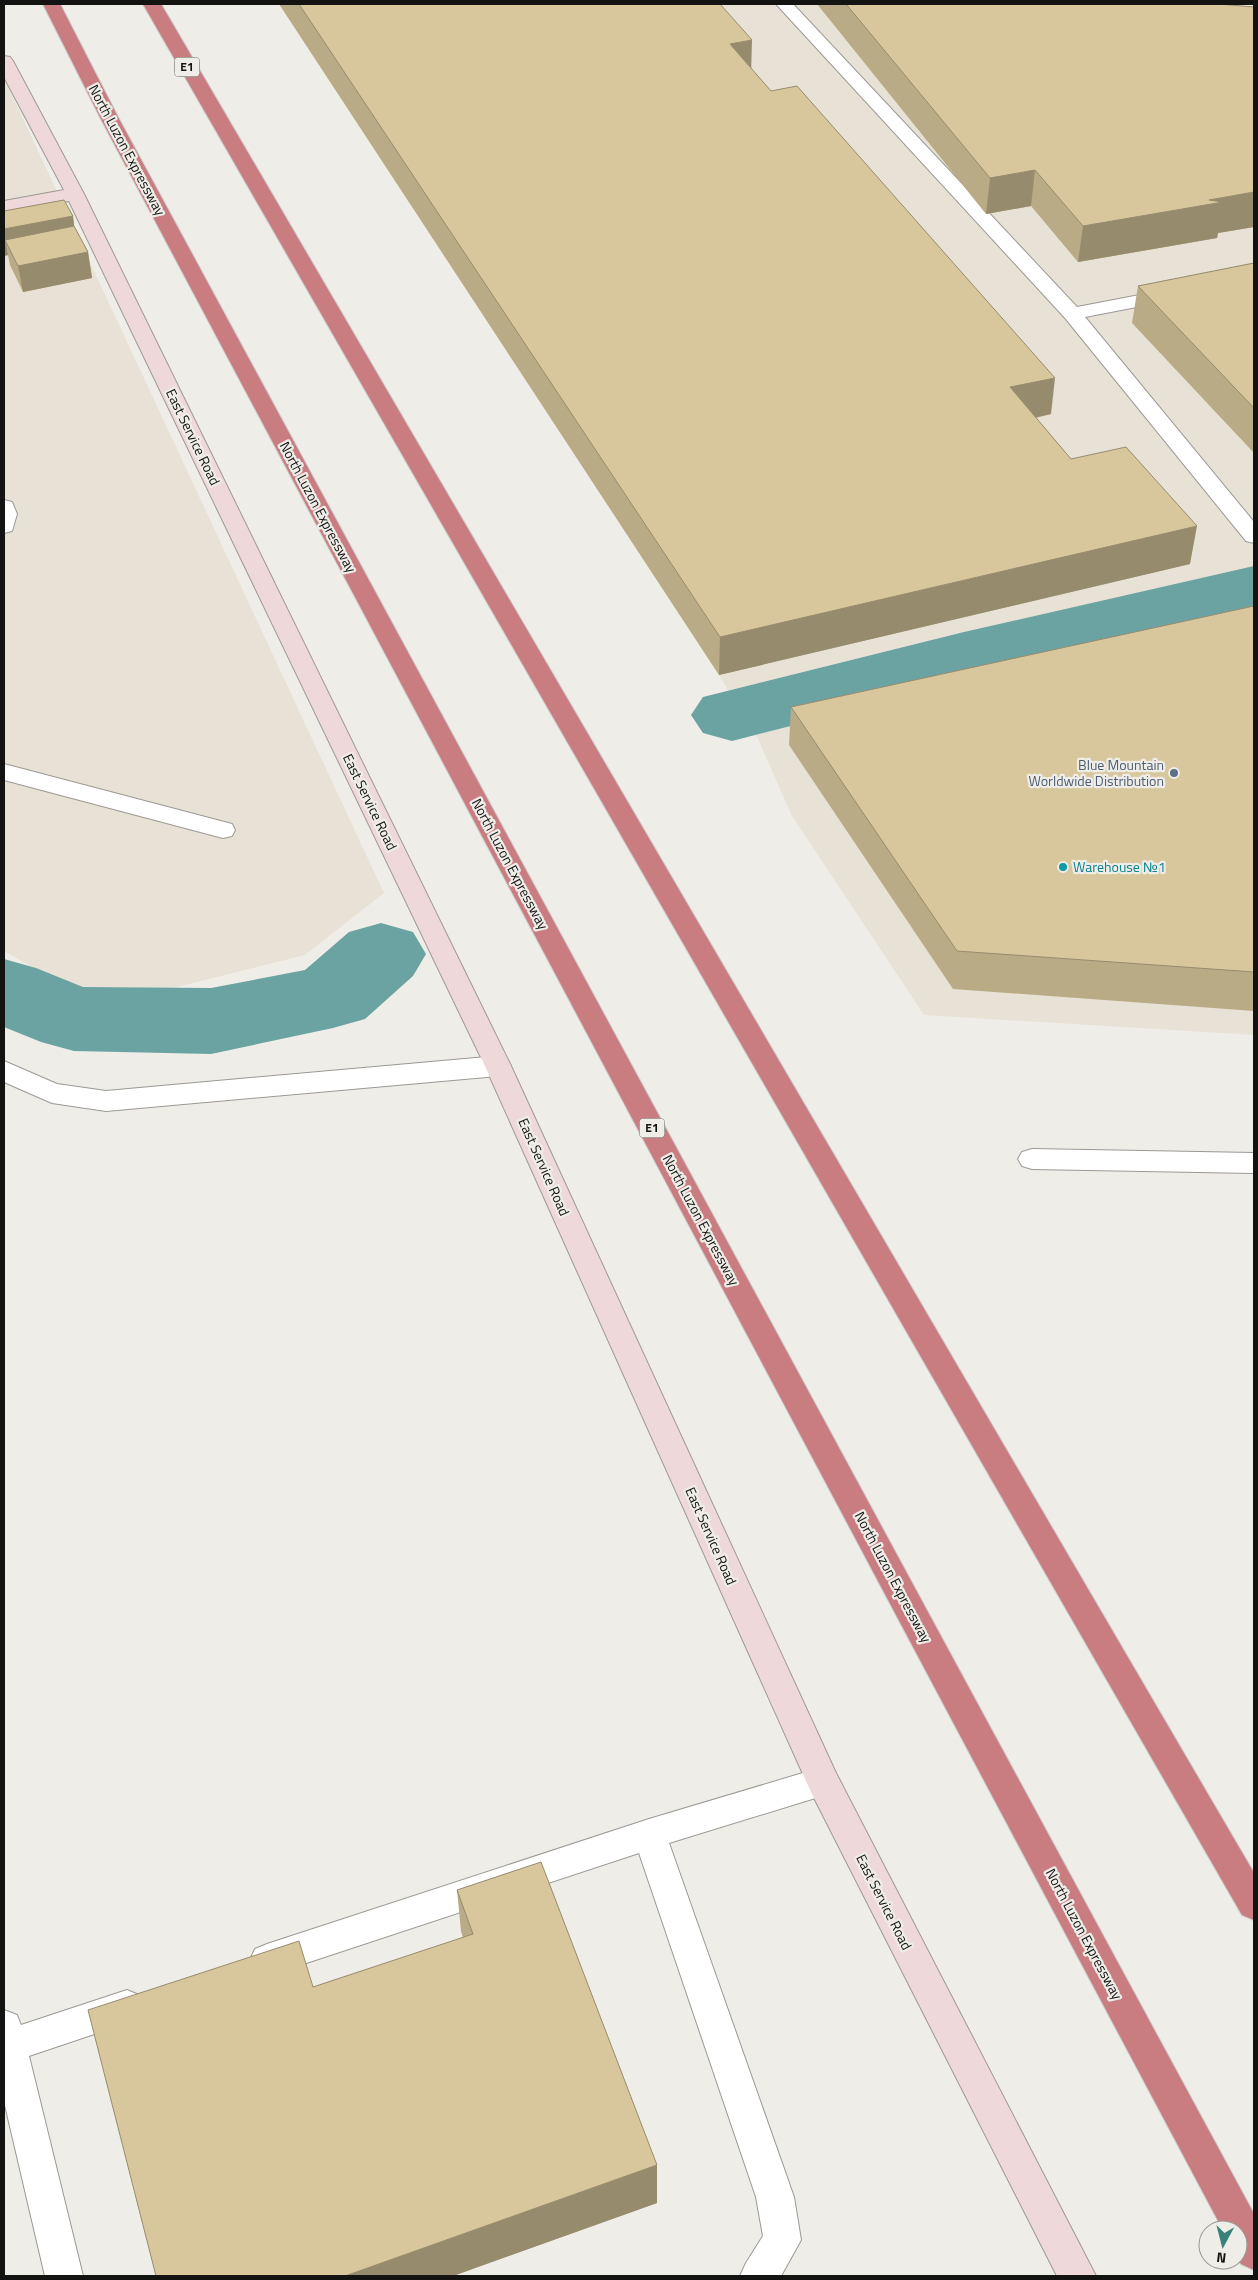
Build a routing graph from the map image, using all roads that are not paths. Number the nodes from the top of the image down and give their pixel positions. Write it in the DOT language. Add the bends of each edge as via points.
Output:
graph roads {
  1 [pos="51,4"];
  2 [pos="152,4"];
  3 [pos="784,4"];
  4 [pos="4,61"];
  5 [pos="75,194"];
  6 [pos="4,207"];
  7 [pos="1187,291"];
  8 [pos="1072,314"];
  9 [pos="4,507"];
  10 [pos="4,526"];
  11 [pos="1254,536"];
  12 [pos="4,772"];
  13 [pos="223,830"];
  14 [pos="498,1066"];
  15 [pos="4,1071"];
  16 [pos="1032,1159"];
  17 [pos="1254,1163"];
  18 [pos="823,1782"];
  19 [pos="649,1834"];
  20 [pos="1254,1904"];
  21 [pos="234,1972"];
  22 [pos="158,1996"];
  23 [pos="6,2037"];
  24 [pos="1254,2251"];
  25 [pos="64,2276"];
  26 [pos="759,2276"];
  27 [pos="1077,2276"];
  1 -- 24 [label="highway, North Luzon Expressway / E1"];
  2 -- 20 [label="highway, E1"];
  3 -- 8 [label="street"];
  4 -- 5 [label="street, East Service Road"];
  5 -- 6 [label="street"];
  5 -- 14 [label="street, East Service Road"];
  7 -- 8 [label="street"];
  8 -- 11 [label="street"];
  9 -- 10 [label="street"];
  12 -- 13 [label="street"];
  14 -- 15 [label="street" via="106,1101 52,1093"];
  14 -- 18 [label="street, East Service Road"];
  16 -- 17 [label="street"];
  18 -- 19 [label="street"];
  18 -- 27 [label="street, East Service Road"];
  19 -- 21 [label="street"];
  19 -- 26 [label="street" via="775,2197 782,2240"];
  22 -- 23 [label="street"];
  23 -- 25 [label="street"];
}
